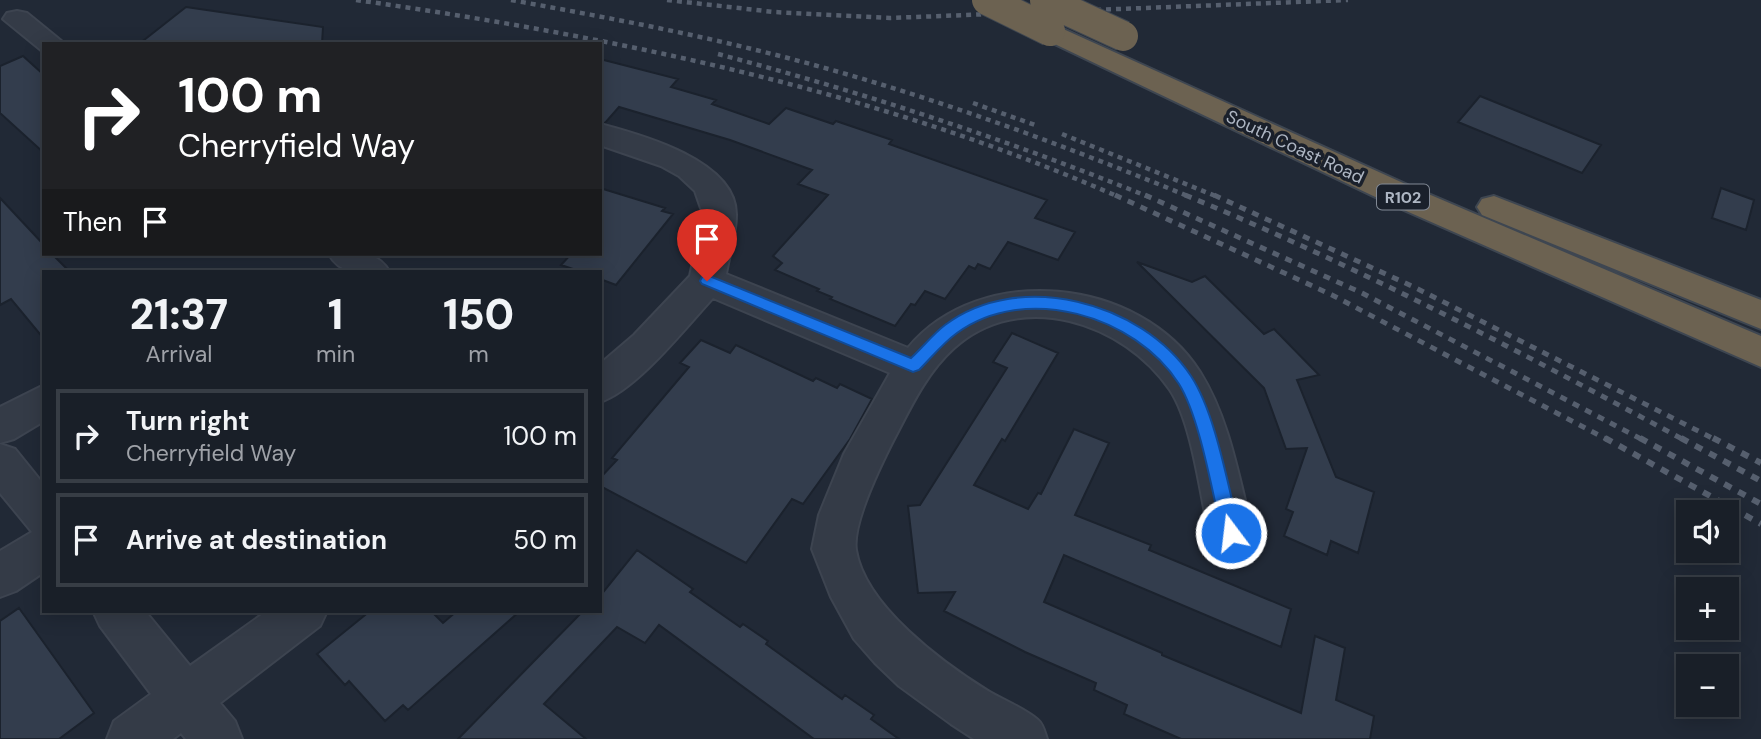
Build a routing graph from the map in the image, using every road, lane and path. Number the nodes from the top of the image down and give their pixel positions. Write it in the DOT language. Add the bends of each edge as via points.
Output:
graph roads {
  1 [pos="987,0"];
  2 [pos="1048,15"];
  3 [pos="17,19"];
  4 [pos="48,42"];
  5 [pos="602,135"];
  6 [pos="349,256"];
  7 [pos="370,270"];
  8 [pos="707,281"];
  9 [pos="1761,315"];
  10 [pos="1761,352"];
  11 [pos="913,366"];
  12 [pos="602,385"];
  13 [pos="42,402"];
  14 [pos="0,427"];
  15 [pos="0,461"];
  16 [pos="42,514"];
  17 [pos="1231,533"];
  18 [pos="42,548"];
  19 [pos="0,576"];
  20 [pos="118,613"];
  21 [pos="301,613"];
  22 [pos="185,699"];
  23 [pos="132,739"];
  24 [pos="217,739"];
  25 [pos="1023,739"];
  1 -- 2 [label="highway, South Coast Road / R102, bridge"];
  2 -- 9 [label="highway, South Coast Road / R102, bridge" via="1124,36 1467,197"];
  2 -- 10 [label="highway, South Coast Road / R102" via="1400,195"];
  3 -- 4 [label="street"];
  5 -- 8 [label="street" via="672,159 707,184 720,214"];
  6 -- 7 [label="street"];
  8 -- 11 [label="street"];
  8 -- 12 [label="street"];
  11 -- 17 [label="street" via="951,328 1011,304 1077,308 1107,317 1140,335 1185,380 1200,412"];
  11 -- 25 [label="street" via="848,485 834,549 849,594 891,644 949,694"];
  13 -- 14 [label="street"];
  15 -- 16 [label="street"];
  18 -- 19 [label="street"];
  20 -- 22 [label="street"];
  21 -- 22 [label="street"];
  22 -- 23 [label="street"];
  22 -- 24 [label="street"];
}
